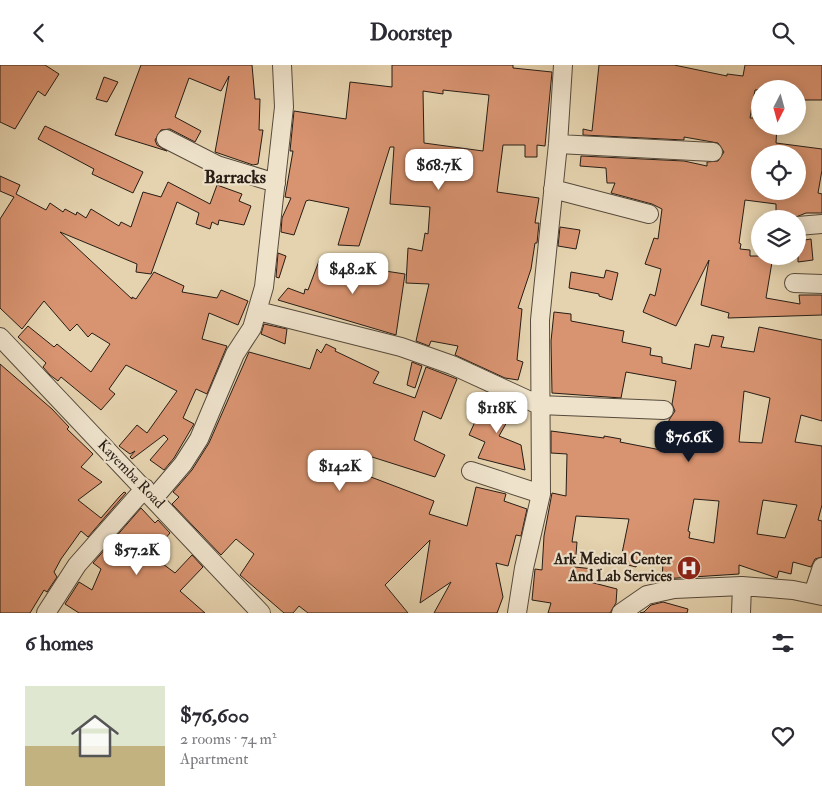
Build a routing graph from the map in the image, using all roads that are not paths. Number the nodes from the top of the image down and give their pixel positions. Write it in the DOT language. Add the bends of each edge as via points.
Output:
graph roads {
  1 [pos="282,65"];
  2 [pos="562,65"];
  3 [pos="166,139"];
  4 [pos="558,144"];
  5 [pos="713,152"];
  6 [pos="276,183"];
  7 [pos="553,189"];
  8 [pos="649,215"];
  9 [pos="822,225"];
  10 [pos="806,226"];
  11 [pos="794,283"];
  12 [pos="822,284"];
  13 [pos="258,311"];
  14 [pos="0,337"];
  15 [pos="539,405"];
  16 [pos="664,410"];
  17 [pos="471,471"];
  18 [pos="149,493"];
  19 [pos="541,494"];
  20 [pos="822,567"];
  21 [pos="742,586"];
  22 [pos="817,595"];
  23 [pos="46,613"];
  24 [pos="261,613"];
  25 [pos="517,613"];
  26 [pos="621,613"];
  27 [pos="741,613"];
  1 -- 6 [label="street" via="284,107"];
  2 -- 4 [label="street"];
  3 -- 6 [label="street" via="217,165"];
  4 -- 5 [label="street"];
  4 -- 7 [label="street"];
  6 -- 13 [label="street" via="264,287"];
  7 -- 8 [label="street"];
  7 -- 15 [label="street" via="540,320"];
  9 -- 10 [label="street"];
  11 -- 12 [label="street"];
  13 -- 15 [label="street" via="402,347 452,365"];
  13 -- 18 [label="street" via="252,328 222,379 199,439 182,465"];
  14 -- 18 [label="street, Kayemba Road"];
  15 -- 16 [label="street"];
  15 -- 19 [label="street"];
  17 -- 19 [label="street"];
  18 -- 23 [label="street" via="77,565"];
  18 -- 24 [label="street, Kayemba Road"];
  19 -- 25 [label="street"];
  20 -- 22 [label="street"];
  21 -- 22 [label="street"];
  21 -- 26 [label="street" via="674,589 648,595"];
  21 -- 27 [label="street"];
}
